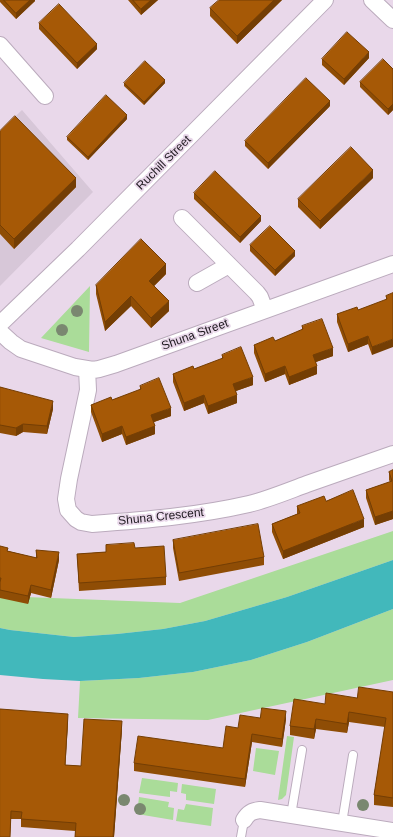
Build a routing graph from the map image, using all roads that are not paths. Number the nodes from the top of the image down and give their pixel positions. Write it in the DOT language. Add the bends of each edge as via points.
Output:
graph roads {
  1 [pos="325,0"];
  2 [pos="372,0"];
  3 [pos="393,20"];
  4 [pos="0,45"];
  5 [pos="45,96"];
  6 [pos="182,218"];
  7 [pos="393,264"];
  8 [pos="229,265"];
  9 [pos="197,284"];
  10 [pos="265,310"];
  11 [pos="0,324"];
  12 [pos="0,332"];
  13 [pos="87,370"];
  14 [pos="393,454"];
  15 [pos="302,750"];
  16 [pos="353,755"];
  17 [pos="291,815"];
  18 [pos="244,820"];
  19 [pos="342,823"];
  20 [pos="393,831"];
  21 [pos="241,837"];
  1 -- 11 [label="street, Ruchill Street"];
  2 -- 3 [label="street"];
  4 -- 5 [label="street"];
  6 -- 8 [label="street"];
  7 -- 10 [label="street, Shuna Street"];
  8 -- 9 [label="street"];
  8 -- 10 [label="street" via="257,293"];
  10 -- 13 [label="street, Shuna Street" via="108,367"];
  12 -- 13 [label="street, Shuna Street" via="21,349"];
  13 -- 14 [label="street, Shuna Crescent" via="88,390 66,499 71,514 86,524 178,517 249,504"];
  15 -- 17 [label="lane"];
  16 -- 19 [label="lane"];
  17 -- 18 [label="street" via="260,810 252,811"];
  17 -- 19 [label="street"];
  18 -- 21 [label="lane"];
  19 -- 20 [label="street"];
}
